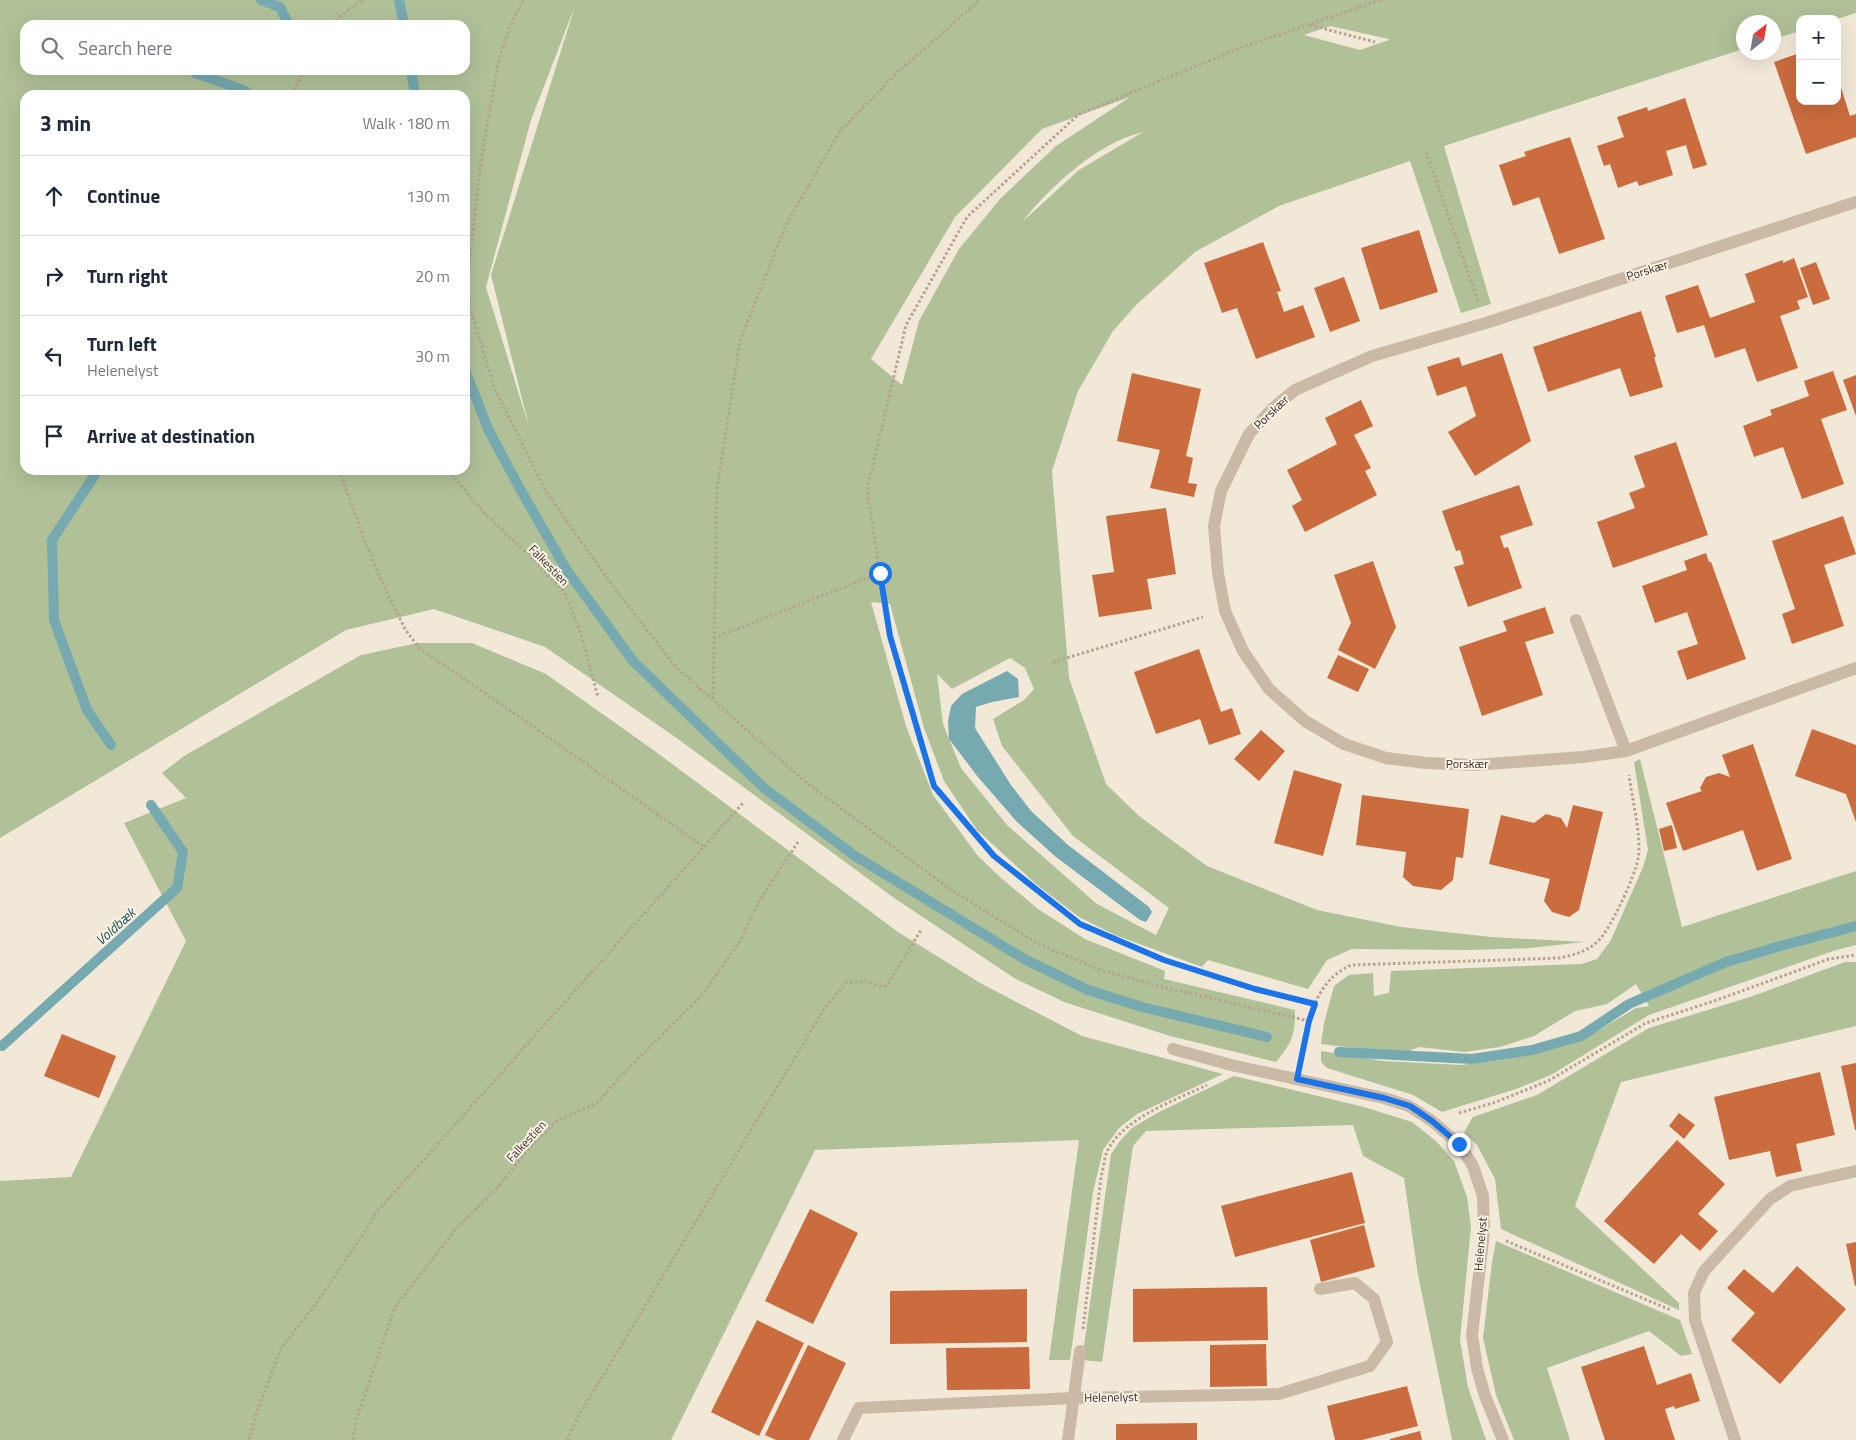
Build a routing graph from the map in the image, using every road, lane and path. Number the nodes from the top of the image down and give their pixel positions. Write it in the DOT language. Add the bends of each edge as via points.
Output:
graph roads {
  1 [pos="365,0"];
  2 [pos="523,0"];
  3 [pos="980,0"];
  4 [pos="1380,0"];
  5 [pos="336,20"];
  6 [pos="1310,24"];
  7 [pos="1375,42"];
  8 [pos="301,75"];
  9 [pos="294,90"];
  10 [pos="1426,152"];
  11 [pos="1856,202"];
  12 [pos="470,253"];
  13 [pos="470,306"];
  14 [pos="1486,323"];
  15 [pos="341,475"];
  16 [pos="452,475"];
  17 [pos="880,573"];
  18 [pos="1225,611"];
  19 [pos="1576,620"];
  20 [pos="714,638"];
  21 [pos="1053,662"];
  22 [pos="1856,668"];
  23 [pos="598,696"];
  24 [pos="713,700"];
  25 [pos="1626,751"];
  26 [pos="744,802"];
  27 [pos="798,842"];
  28 [pos="704,847"];
  29 [pos="920,930"];
  30 [pos="1856,955"];
  31 [pos="1315,1004"];
  32 [pos="1309,1021"];
  33 [pos="1173,1049"];
  34 [pos="1231,1065"];
  35 [pos="1297,1079"];
  36 [pos="1432,1121"];
  37 [pos="1856,1171"];
  38 [pos="1484,1232"];
  39 [pos="1320,1290"];
  40 [pos="1695,1320"];
  41 [pos="1080,1351"];
  42 [pos="1073,1398"];
  43 [pos="249,1440"];
  44 [pos="353,1440"];
  45 [pos="567,1440"];
  46 [pos="843,1440"];
  47 [pos="1068,1440"];
  48 [pos="1503,1440"];
  49 [pos="1735,1440"];
  1 -- 5 [label="path"];
  2 -- 12 [label="path" via="498,63 480,167"];
  3 -- 20 [label="path" via="899,71 840,131 785,227 740,341 717,488"];
  4 -- 6 [label="path"];
  6 -- 7 [label="path"];
  6 -- 17 [label="path" via="1240,48 1078,114 967,217 906,325 867,490"];
  8 -- 9 [label="path"];
  10 -- 14 [label="path"];
  11 -- 14 [label="street, Porskær"];
  13 -- 24 [label="path" via="494,387 545,490 614,588 676,667"];
  14 -- 18 [label="street, Porskær" via="1372,356 1295,390 1248,434 1221,491 1214,526"];
  15 -- 28 [label="path" via="380,578 405,629 419,648"];
  16 -- 23 [label="path, Falkestien" via="487,516 565,593 581,634"];
  17 -- 20 [label="path"];
  17 -- 31 [label="path" via="890,636 934,786 994,856 1080,924 1164,960"];
  18 -- 21 [label="path"];
  18 -- 25 [label="street, Porskær" via="1243,651 1269,689 1305,721 1344,744 1386,758 1475,765"];
  19 -- 25 [label="street"];
  20 -- 24 [label="path"];
  22 -- 25 [label="street, Porskær"];
  24 -- 32 [label="path" via="804,781 947,887 1038,943 1097,968 1162,987"];
  25 -- 31 [label="path" via="1638,860 1608,928 1598,942 1574,955 1559,958 1351,966 1330,978"];
  26 -- 28 [label="path"];
  27 -- 44 [label="path, Falkestien" via="758,902 740,940 703,994 597,1103 557,1121 532,1145 497,1188 456,1229 395,1307 356,1421"];
  28 -- 43 [label="path" via="375,1214 315,1305 282,1348"];
  29 -- 45 [label="path" via="887,985 882,987 866,981 846,983 824,1009"];
  30 -- 36 [label="path" via="1829,959 1646,1023 1548,1081 1496,1102"];
  31 -- 32 [label="path"];
  32 -- 35 [label="path"];
  33 -- 34 [label="street, Helenelyst"];
  34 -- 35 [label="street, Helenelyst"];
  34 -- 41 [label="path" via="1228,1074 1143,1116 1113,1142 1106,1154"];
  35 -- 36 [label="street, Helenelyst" via="1410,1106"];
  36 -- 38 [label="street, Helenelyst" via="1459,1144 1473,1166 1483,1196"];
  37 -- 40 [label="street" via="1790,1186 1770,1199 1704,1271 1694,1293"];
  38 -- 40 [label="path"];
  38 -- 48 [label="street, Helenelyst" via="1472,1335 1485,1396"];
  39 -- 42 [label="street, Helenelyst" via="1355,1282 1374,1299 1387,1342 1370,1366 1279,1394"];
  40 -- 49 [label="street"];
  41 -- 42 [label="street, Helenelyst"];
  42 -- 46 [label="street, Helenelyst" via="859,1408"];
  42 -- 47 [label="street, Helenelyst"];
}
